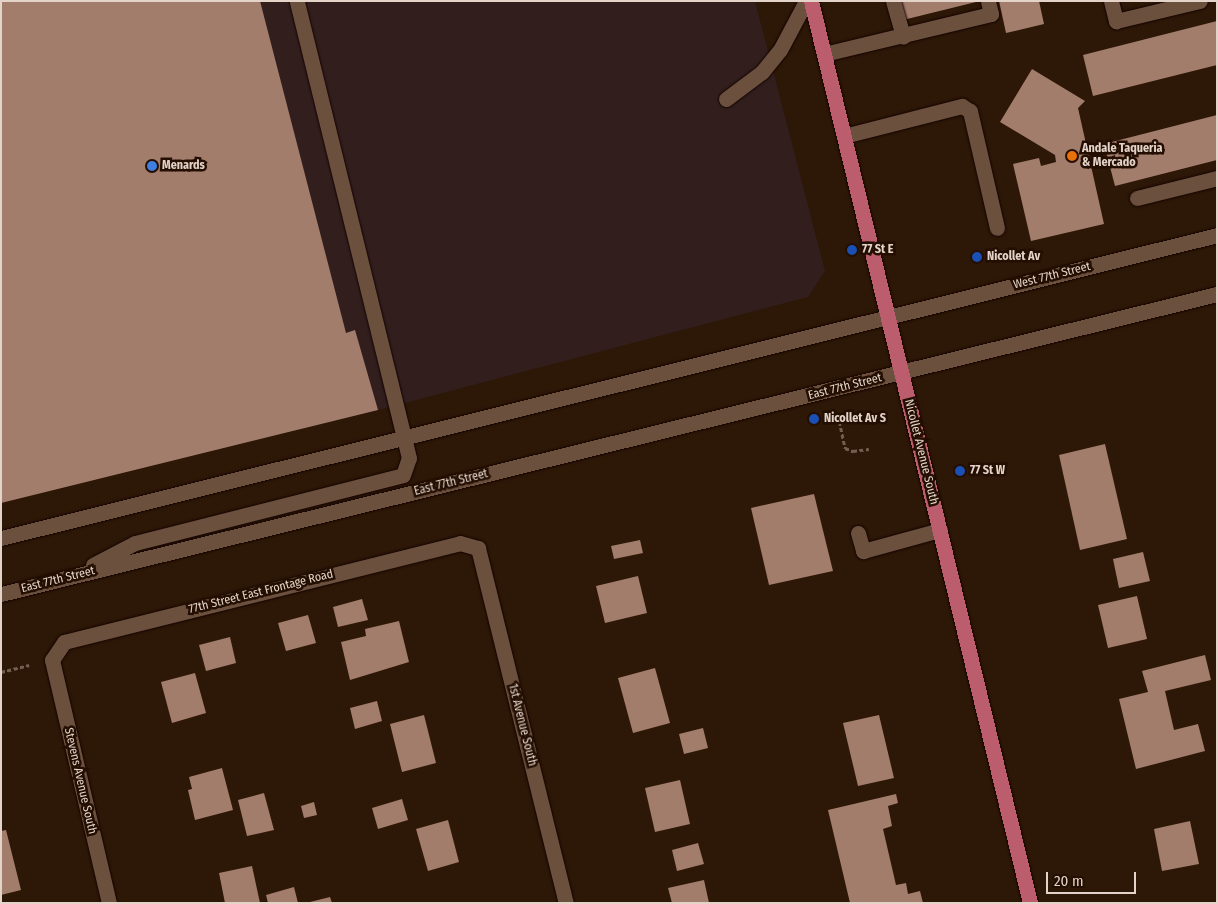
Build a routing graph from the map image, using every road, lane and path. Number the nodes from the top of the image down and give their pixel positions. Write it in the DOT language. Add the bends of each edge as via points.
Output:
graph roads {
  1 [pos="296,1"];
  2 [pos="806,1"];
  3 [pos="811,1"];
  4 [pos="893,1"];
  5 [pos="988,1"];
  6 [pos="1111,1"];
  7 [pos="1200,1"];
  8 [pos="903,37"];
  9 [pos="824,54"];
  10 [pos="726,99"];
  11 [pos="844,136"];
  12 [pos="1217,178"];
  13 [pos="1137,198"];
  14 [pos="998,228"];
  15 [pos="1217,235"];
  16 [pos="1217,294"];
  17 [pos="888,318"];
  18 [pos="902,373"];
  19 [pos="838,415"];
  20 [pos="404,438"];
  21 [pos="869,449"];
  22 [pos="940,530"];
  23 [pos="858,532"];
  24 [pos="1,538"];
  25 [pos="478,548"];
  26 [pos="72,576"];
  27 [pos="1,594"];
  28 [pos="52,660"];
  29 [pos="1,672"];
  30 [pos="109,903"];
  31 [pos="566,903"];
  32 [pos="1030,903"];
  1 -- 20 [label="street"];
  2 -- 10 [label="street" via="780,50 762,72"];
  3 -- 9 [label="main road, Nicollet Avenue South"];
  4 -- 8 [label="street"];
  5 -- 8 [label="street" via="991,14"];
  6 -- 7 [label="street" via="1116,20"];
  8 -- 9 [label="street"];
  9 -- 11 [label="main road, Nicollet Avenue South"];
  11 -- 14 [label="street" via="962,106 970,111"];
  11 -- 17 [label="main road, Nicollet Avenue South"];
  12 -- 13 [label="street"];
  15 -- 17 [label="street, West 77th Street"];
  16 -- 18 [label="street"];
  17 -- 18 [label="main road, Nicollet Avenue South"];
  17 -- 20 [label="street"];
  18 -- 22 [label="main road, Nicollet Avenue South"];
  18 -- 26 [label="street, East 77th Street"];
  19 -- 21 [label="path" via="845,448 853,451"];
  20 -- 24 [label="street"];
  20 -- 26 [label="street" via="409,458 403,475 135,543"];
  22 -- 23 [label="street" via="864,551"];
  22 -- 32 [label="main road, Nicollet Avenue South"];
  25 -- 28 [label="street, 77th Street East Frontage Road" via="460,543 64,642"];
  25 -- 31 [label="street, 1st Avenue South"];
  26 -- 27 [label="street, East 77th Street"];
  28 -- 29 [label="path"];
  28 -- 30 [label="street, Stevens Avenue South"];
}
